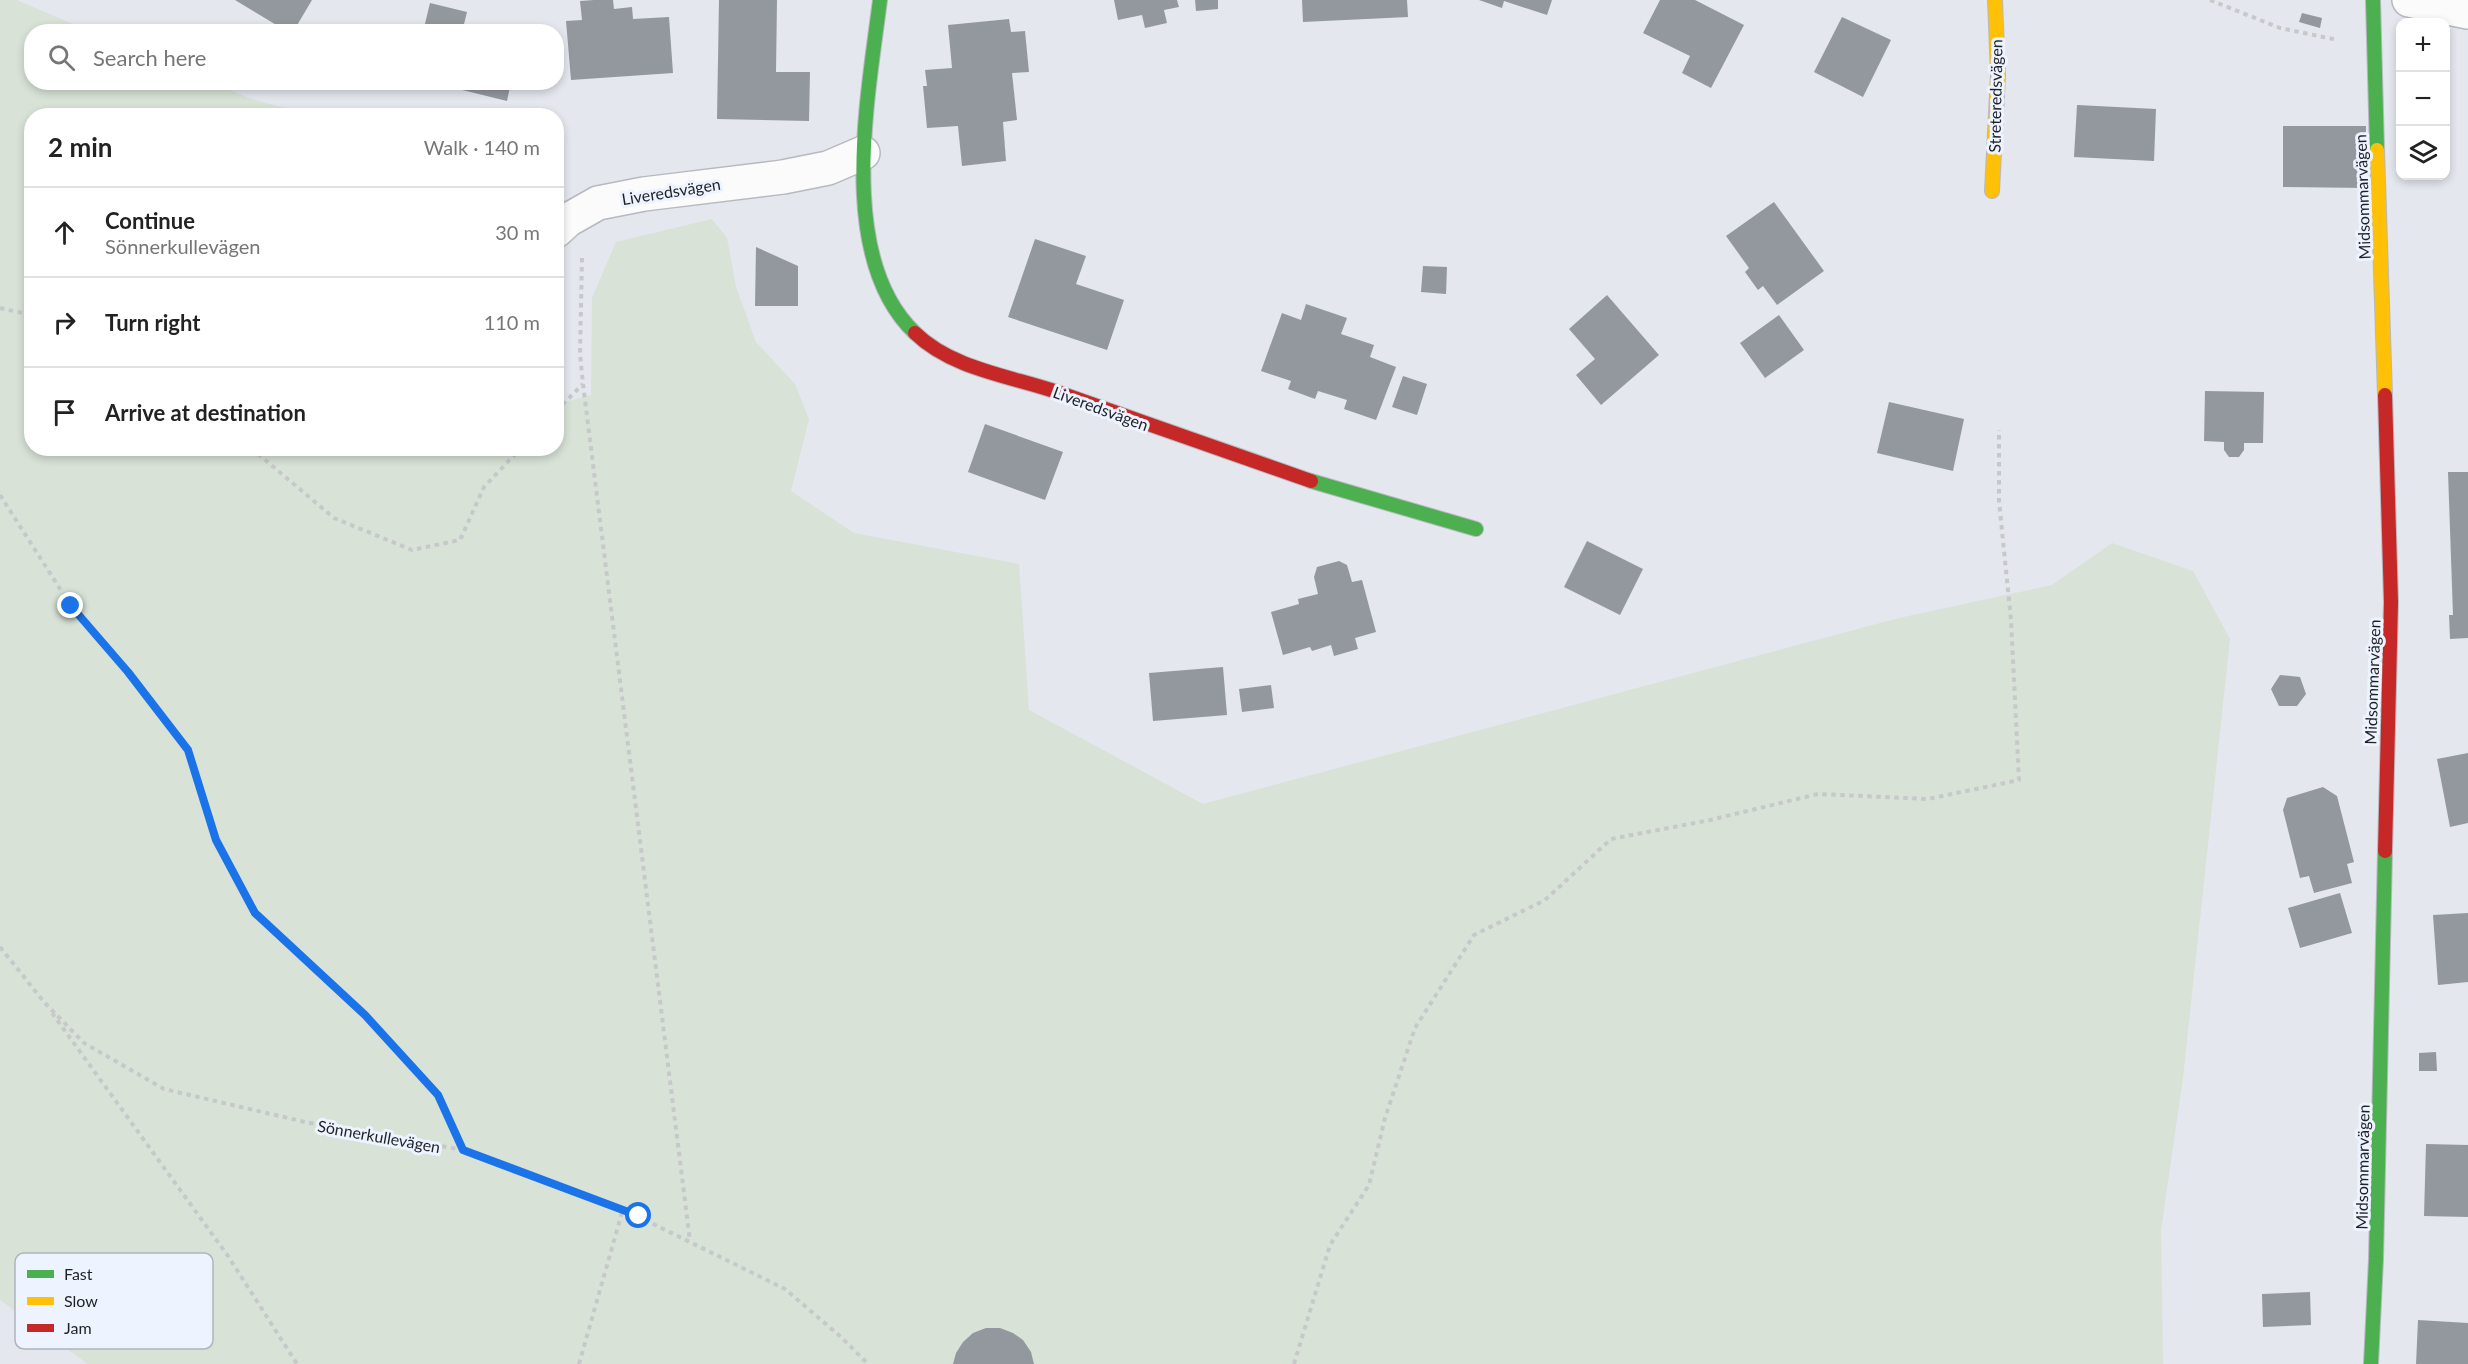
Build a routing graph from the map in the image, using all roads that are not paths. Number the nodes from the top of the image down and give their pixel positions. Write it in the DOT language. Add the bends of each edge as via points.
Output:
graph roads {
  1 [pos="880,0"];
  2 [pos="1995,0"];
  3 [pos="2373,0"];
  4 [pos="2409,0"];
  5 [pos="2468,12"];
  6 [pos="863,153"];
  7 [pos="1992,191"];
  8 [pos="564,224"];
  9 [pos="1476,529"];
  10 [pos="2371,1364"];
  1 -- 6 [label="street, Liveredsvägen"];
  2 -- 7 [label="street, Streteredsvägen" via="1998,75"];
  3 -- 10 [label="street, Midsommarvägen" via="2391,602"];
  4 -- 5 [label="street"];
  6 -- 8 [label="street, Liveredsvägen" via="828,168 783,177 598,203"];
  6 -- 9 [label="street, Liveredsvägen" via="868,237 880,284 899,317 924,342 975,368 1053,390 1301,479"];
}
